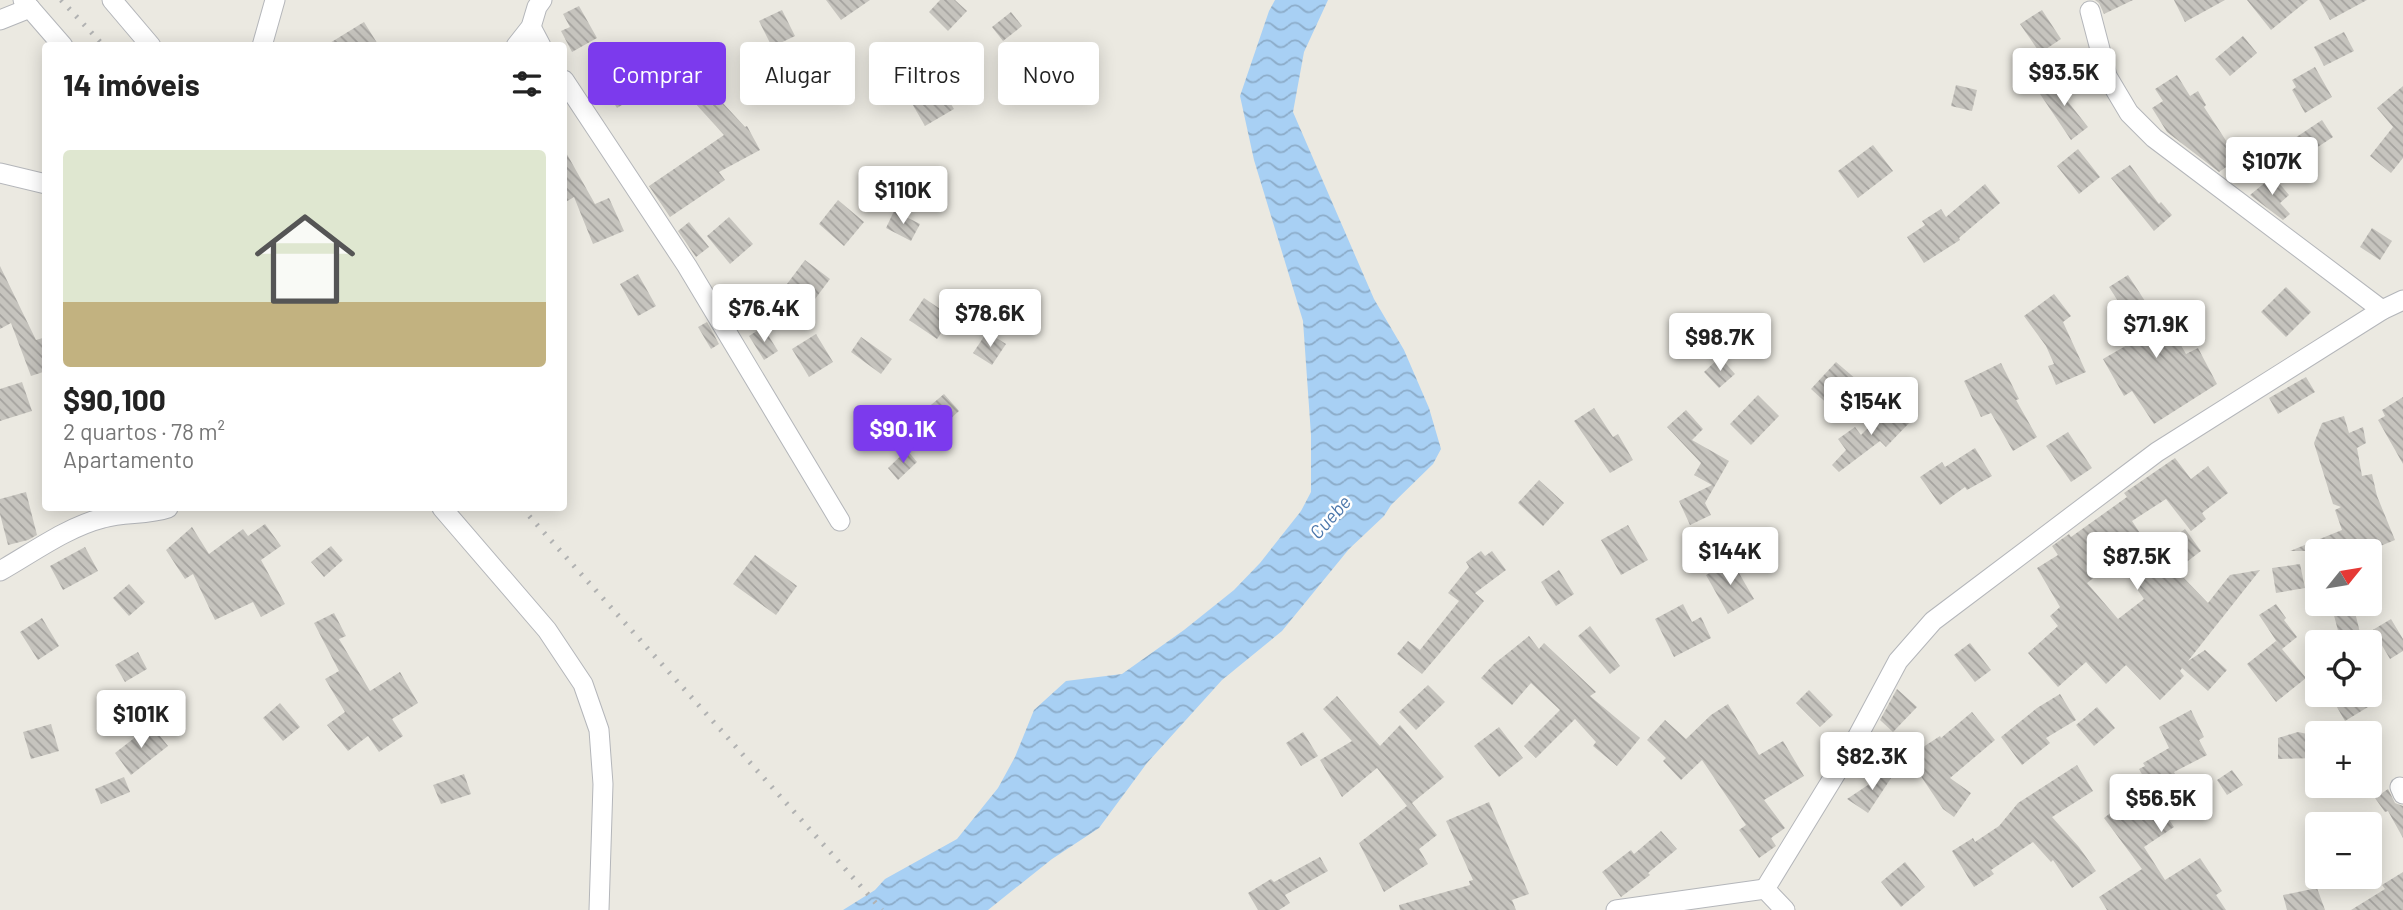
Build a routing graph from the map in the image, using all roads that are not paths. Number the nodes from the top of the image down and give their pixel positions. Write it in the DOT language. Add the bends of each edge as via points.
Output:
graph roads {
  1 [pos="112,0"];
  2 [pos="275,0"];
  3 [pos="542,0"];
  4 [pos="26,4"];
  5 [pos="2090,11"];
  6 [pos="0,20"];
  7 [pos="531,27"];
  8 [pos="59,42"];
  9 [pos="148,42"];
  10 [pos="263,42"];
  11 [pos="519,42"];
  12 [pos="539,42"];
  13 [pos="567,85"];
  14 [pos="0,173"];
  15 [pos="42,183"];
  16 [pos="2403,300"];
  17 [pos="2382,310"];
  18 [pos="158,511"];
  19 [pos="445,511"];
  20 [pos="839,521"];
  21 [pos="0,570"];
  22 [pos="1765,889"];
  23 [pos="1685,905"];
  24 [pos="599,910"];
  25 [pos="1616,910"];
  26 [pos="1785,910"];
  1 -- 9 [label="street"];
  2 -- 10 [label="street"];
  3 -- 7 [label="street"];
  4 -- 6 [label="street"];
  4 -- 8 [label="street"];
  5 -- 17 [label="street" via="2107,76 2129,113 2154,138"];
  7 -- 11 [label="street"];
  7 -- 12 [label="street"];
  13 -- 20 [label="street" via="687,266"];
  14 -- 15 [label="street"];
  16 -- 17 [label="street"];
  17 -- 22 [label="street" via="2157,452 1933,621 1898,661 1852,747"];
  18 -- 21 [label="street" via="85,523"];
  19 -- 24 [label="street" via="547,629 583,684 599,730 603,783"];
  22 -- 23 [label="street"];
  22 -- 26 [label="street"];
  23 -- 25 [label="street"];
}
